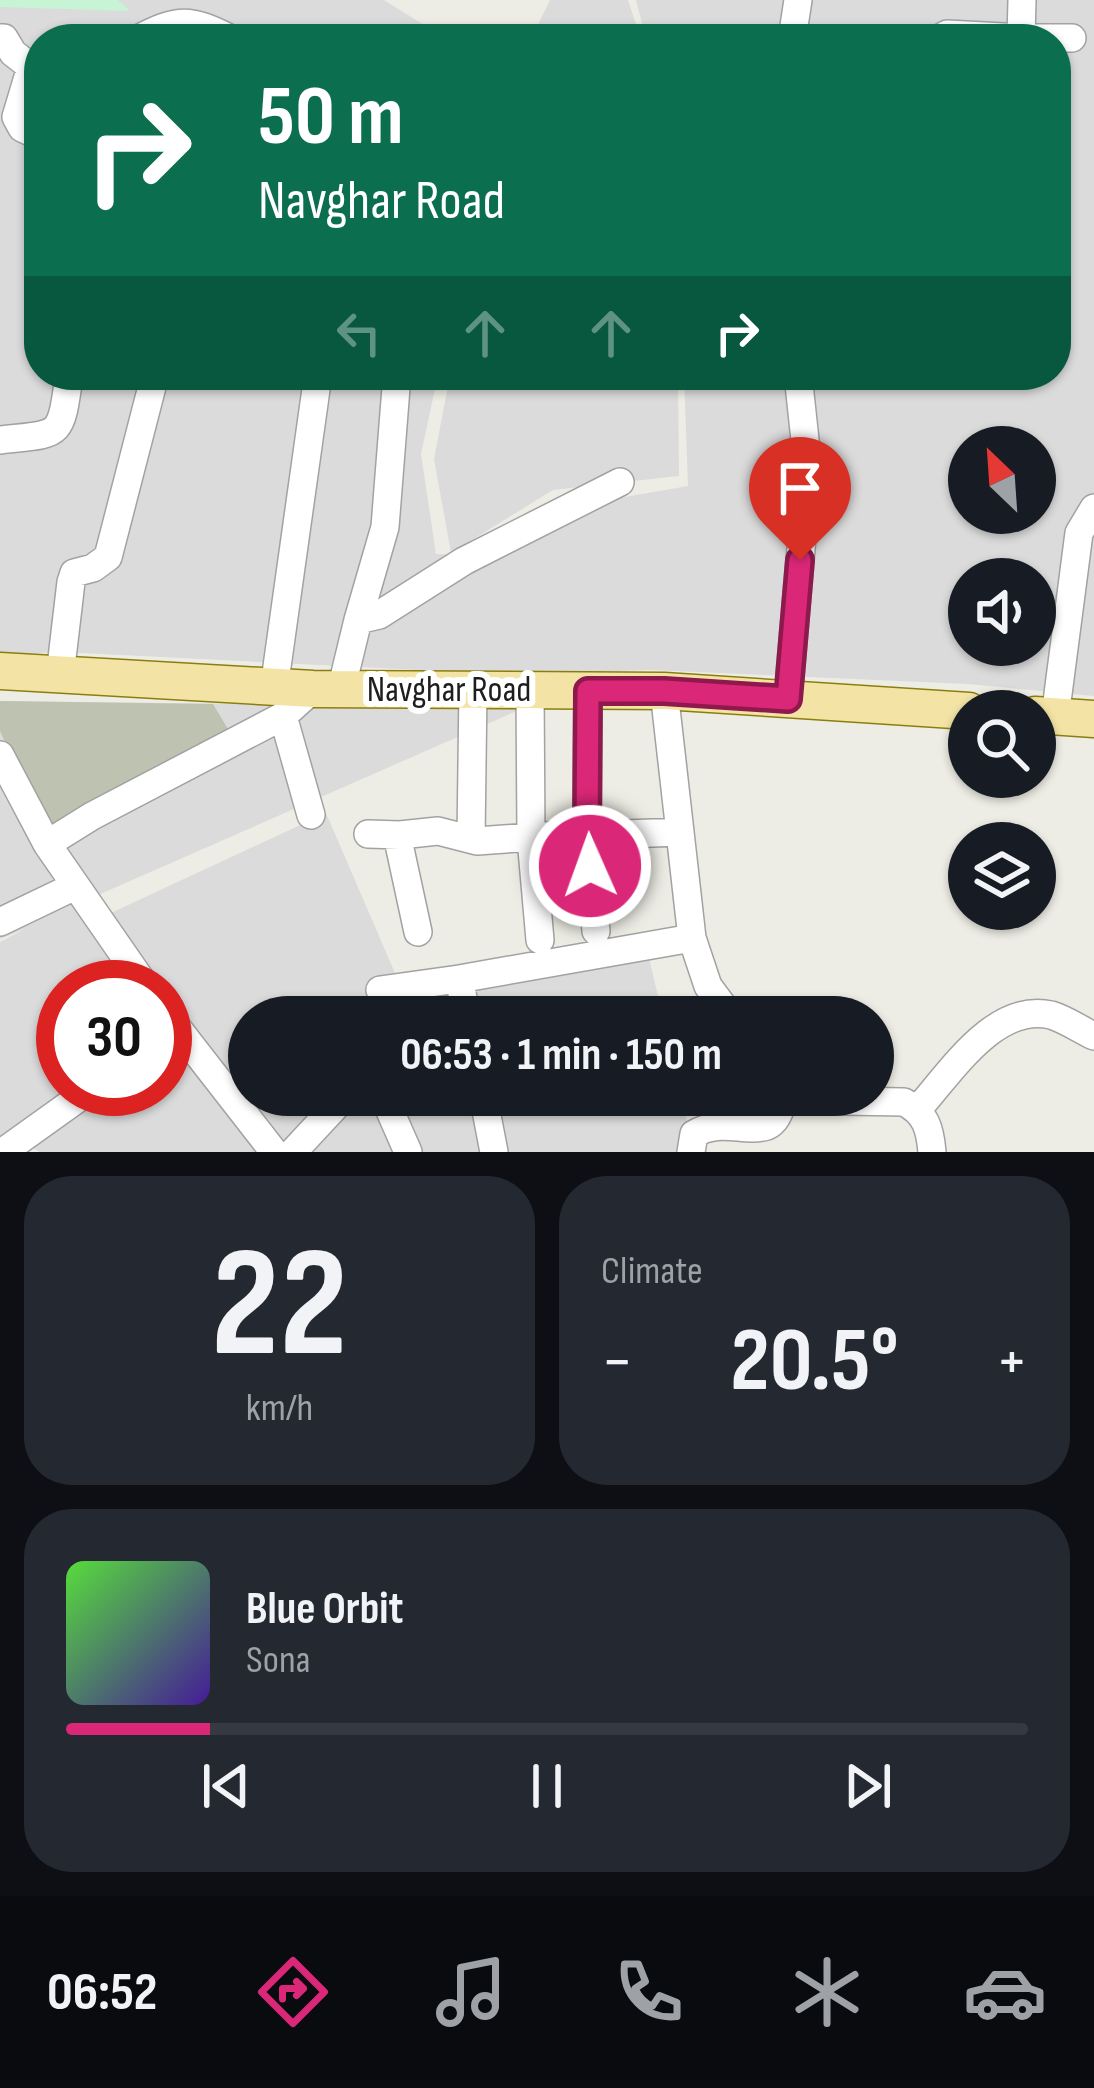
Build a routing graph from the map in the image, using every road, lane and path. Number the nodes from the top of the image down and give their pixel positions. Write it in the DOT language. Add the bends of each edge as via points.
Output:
graph roads {
  1 [pos="0,38"];
  2 [pos="24,59"];
  3 [pos="24,96"];
  4 [pos="24,129"];
  5 [pos="67,390"];
  6 [pos="150,390"];
  7 [pos="315,390"];
  8 [pos="397,390"];
  9 [pos="800,390"];
  10 [pos="0,440"];
  11 [pos="620,482"];
  12 [pos="1094,508"];
  13 [pos="358,620"];
  14 [pos="0,671"];
  15 [pos="60,675"];
  16 [pos="327,689"];
  17 [pos="473,690"];
  18 [pos="530,690"];
  19 [pos="1050,690"];
  20 [pos="588,691"];
  21 [pos="664,691"];
  22 [pos="788,699"];
  23 [pos="279,702"];
  24 [pos="948,710"];
  25 [pos="1056,717"];
  26 [pos="1094,719"];
  27 [pos="0,755"];
  28 [pos="311,814"];
  29 [pos="680,832"];
  30 [pos="587,833"];
  31 [pos="368,834"];
  32 [pos="397,835"];
  33 [pos="470,838"];
  34 [pos="531,838"];
  35 [pos="47,844"];
  36 [pos="75,886"];
  37 [pos="0,922"];
  38 [pos="596,931"];
  39 [pos="418,932"];
  40 [pos="692,938"];
  41 [pos="540,940"];
  42 [pos="127,960"];
  43 [pos="459,979"];
  44 [pos="380,990"];
  45 [pos="463,996"];
  46 [pos="715,996"];
  47 [pos="1094,1036"];
  48 [pos="192,1053"];
  49 [pos="894,1102"];
  50 [pos="918,1109"];
  51 [pos="57,1116"];
  52 [pos="326,1116"];
  53 [pos="392,1116"];
  54 [pos="487,1116"];
  55 [pos="778,1116"];
  56 [pos="15,1150"];
  57 [pos="274,1152"];
  58 [pos="293,1152"];
  59 [pos="408,1152"];
  60 [pos="494,1152"];
  61 [pos="691,1152"];
  62 [pos="932,1152"];
  1 -- 2 [label="street"];
  3 -- 4 [label="street" via="16,117"];
  5 -- 10 [label="street" via="57,430"];
  6 -- 15 [label="street" via="108,556 71,582"];
  7 -- 23 [label="street"];
  8 -- 13 [label="street" via="385,527"];
  9 -- 22 [label="street" via="808,468"];
  11 -- 13 [label="street"];
  12 -- 19 [label="street" via="1079,533"];
  13 -- 16 [label="street"];
  14 -- 15 [label="main road, Navghar Road"];
  15 -- 23 [label="main road, Navghar Road"];
  16 -- 17 [label="main road, Navghar Road"];
  16 -- 23 [label="main road, Navghar Road"];
  17 -- 18 [label="main road, Navghar Road"];
  17 -- 33 [label="street"];
  18 -- 20 [label="main road, Navghar Road"];
  18 -- 34 [label="street"];
  20 -- 21 [label="main road, Navghar Road"];
  20 -- 30 [label="street"];
  21 -- 22 [label="main road, Navghar Road"];
  21 -- 29 [label="street"];
  22 -- 24 [label="main road, Navghar Road"];
  23 -- 28 [label="street"];
  23 -- 35 [label="street"];
  25 -- 26 [label="main road"];
  27 -- 35 [label="street"];
  29 -- 30 [label="street"];
  29 -- 40 [label="street"];
  30 -- 34 [label="street"];
  30 -- 38 [label="street"];
  31 -- 32 [label="street"];
  32 -- 33 [label="street"];
  32 -- 39 [label="street"];
  33 -- 34 [label="street"];
  34 -- 41 [label="street"];
  35 -- 36 [label="street"];
  36 -- 37 [label="street"];
  36 -- 42 [label="street"];
  40 -- 43 [label="street"];
  40 -- 46 [label="street"];
  43 -- 44 [label="street"];
  43 -- 45 [label="street"];
  47 -- 50 [label="street" via="1052,1015 1009,1017"];
  48 -- 57 [label="street"];
  49 -- 50 [label="street"];
  50 -- 62 [label="street"];
  51 -- 56 [label="street"];
  52 -- 58 [label="street"];
  53 -- 59 [label="street"];
  54 -- 60 [label="street"];
  55 -- 61 [label="street" via="767,1126 706,1127 694,1134"];
}
